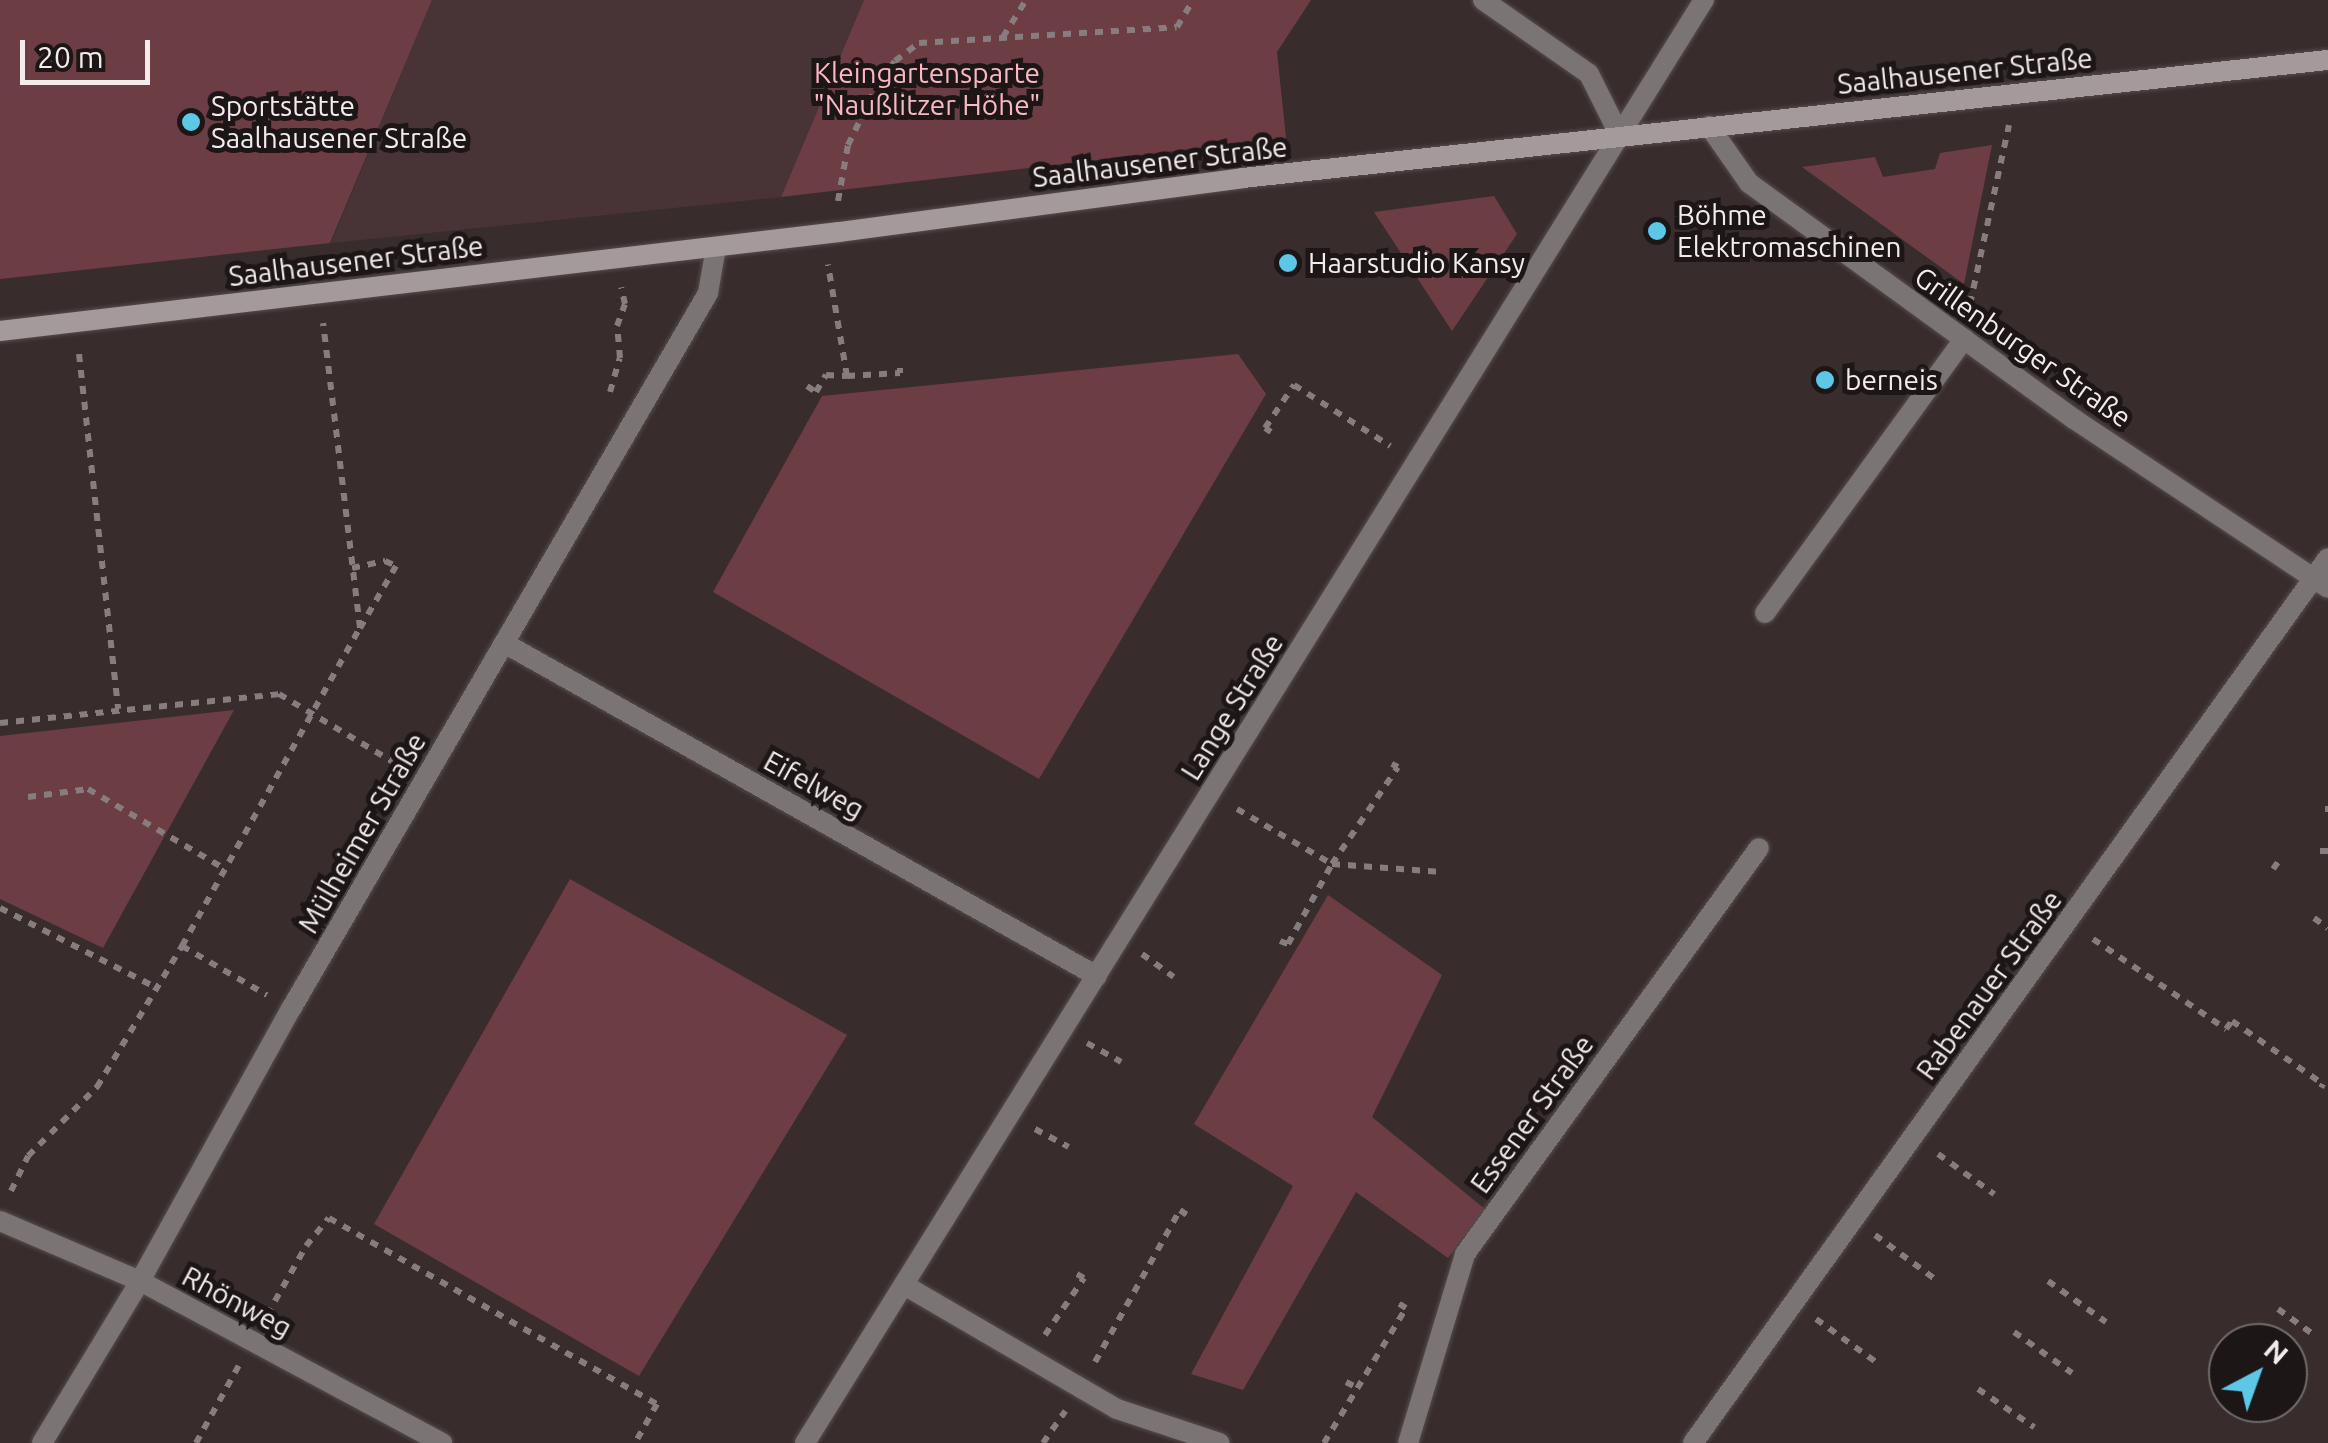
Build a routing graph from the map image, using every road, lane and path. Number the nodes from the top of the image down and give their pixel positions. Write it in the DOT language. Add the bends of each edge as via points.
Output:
graph roads {
  1 [pos="1026,0"];
  2 [pos="1193,0"];
  3 [pos="1483,0"];
  4 [pos="1704,0"];
  5 [pos="1003,36"];
  6 [pos="2328,60"];
  7 [pos="2016,94"];
  8 [pos="1709,126"];
  9 [pos="1620,136"];
  10 [pos="831,233"];
  11 [pos="716,246"];
  12 [pos="616,258"];
  13 [pos="319,292"];
  14 [pos="76,322"];
  15 [pos="0,331"];
  16 [pos="1964,339"];
  17 [pos="900,368"];
  18 [pos="848,376"];
  19 [pos="808,386"];
  20 [pos="613,387"];
  21 [pos="1271,432"];
  22 [pos="1416,463"];
  23 [pos="2328,558"];
  24 [pos="352,568"];
  25 [pos="2321,583"];
  26 [pos="1765,612"];
  27 [pos="360,628"];
  28 [pos="504,642"];
  29 [pos="118,709"];
  30 [pos="313,714"];
  31 [pos="0,723"];
  32 [pos="1392,764"];
  33 [pos="424,781"];
  34 [pos="1210,794"];
  35 [pos="28,797"];
  36 [pos="1760,848"];
  37 [pos="1332,864"];
  38 [pos="223,868"];
  39 [pos="1442,872"];
  40 [pos="0,908"];
  41 [pos="2314,918"];
  42 [pos="2067,922"];
  43 [pos="2328,928"];
  44 [pos="1280,941"];
  45 [pos="182,946"];
  46 [pos="1097,976"];
  47 [pos="156,987"];
  48 [pos="291,1009"];
  49 [pos="2320,1088"];
  50 [pos="1914,1137"];
  51 [pos="1994,1194"];
  52 [pos="7,1199"];
  53 [pos="1191,1218"];
  54 [pos="1854,1220"];
  55 [pos="0,1221"];
  56 [pos="1074,1273"];
  57 [pos="1935,1279"];
  58 [pos="140,1281"];
  59 [pos="2048,1281"];
  60 [pos="904,1285"];
  61 [pos="1138,1286"];
  62 [pos="1146,1291"];
  63 [pos="1395,1301"];
  64 [pos="1794,1303"];
  65 [pos="2278,1309"];
  66 [pos="2106,1322"];
  67 [pos="2014,1332"];
  68 [pos="2314,1335"];
  69 [pos="252,1341"];
  70 [pos="1029,1358"];
  71 [pos="1876,1362"];
  72 [pos="2072,1373"];
  73 [pos="1346,1382"];
  74 [pos="1356,1387"];
  75 [pos="1079,1389"];
  76 [pos="1978,1389"];
  77 [pos="2034,1428"];
  78 [pos="42,1443"];
  79 [pos="196,1443"];
  80 [pos="442,1443"];
  81 [pos="635,1443"];
  82 [pos="806,1443"];
  83 [pos="1220,1443"];
  84 [pos="1324,1443"];
  85 [pos="1408,1443"];
  86 [pos="1693,1443"];
  1 -- 5 [label="path"];
  2 -- 5 [label="path" via="1176,27"];
  3 -- 9 [label="street" via="1589,74"];
  4 -- 9 [label="street, Lange Straße"];
  5 -- 10 [label="path" via="920,43 894,61 848,145"];
  6 -- 7 [label="street, Saalhausener Straße"];
  7 -- 8 [label="street, Saalhausener Straße"];
  7 -- 16 [label="path"];
  8 -- 9 [label="street, Saalhausener Straße"];
  8 -- 16 [label="street, Grillenburger Straße" via="1749,184"];
  9 -- 10 [label="street, Saalhausener Straße"];
  9 -- 22 [label="street, Lange Straße"];
  10 -- 11 [label="street, Saalhausener Straße"];
  10 -- 18 [label="path"];
  11 -- 12 [label="street, Saalhausener Straße"];
  11 -- 28 [label="street, Mülheimer Straße" via="708,294"];
  12 -- 13 [label="street, Saalhausener Straße"];
  12 -- 20 [label="path" via="625,304"];
  13 -- 14 [label="street, Saalhausener Straße"];
  13 -- 24 [label="path"];
  14 -- 15 [label="street, Saalhausener Straße"];
  14 -- 29 [label="path"];
  16 -- 25 [label="street, Grillenburger Straße"];
  16 -- 26 [label="street"];
  17 -- 18 [label="path"];
  18 -- 19 [label="path" via="826,375 816,392"];
  21 -- 22 [label="path" via="1264,428 1294,385"];
  22 -- 34 [label="street, Lange Straße"];
  23 -- 25 [label="street, Rabenauer Straße"];
  24 -- 27 [label="path"];
  24 -- 27 [label="path" via="385,561 396,566"];
  25 -- 42 [label="street, Rabenauer Straße"];
  27 -- 30 [label="path"];
  28 -- 33 [label="street, Mülheimer Straße"];
  28 -- 46 [label="street, Eifelweg"];
  29 -- 30 [label="path" via="279,694"];
  29 -- 31 [label="path"];
  30 -- 33 [label="path"];
  30 -- 38 [label="path"];
  32 -- 37 [label="path" via="1398,767"];
  33 -- 48 [label="street, Mülheimer Straße"];
  34 -- 37 [label="path"];
  34 -- 46 [label="street, Lange Straße"];
  35 -- 38 [label="path" via="88,789"];
  36 -- 85 [label="street, Essener Straße" via="1465,1254"];
  37 -- 39 [label="path"];
  37 -- 44 [label="path" via="1288,944"];
  38 -- 45 [label="path"];
  40 -- 47 [label="path"];
  41 -- 43 [label="path"];
  42 -- 49 [label="path" via="2226,1029 2232,1021"];
  42 -- 50 [label="street, Rabenauer Straße"];
  45 -- 47 [label="path"];
  45 -- 48 [label="path"];
  46 -- 60 [label="street, Lange Straße"];
  47 -- 52 [label="path" via="97,1087 28,1156"];
  48 -- 58 [label="street, Mülheimer Straße"];
  50 -- 51 [label="path"];
  50 -- 54 [label="street, Rabenauer Straße"];
  53 -- 61 [label="path" via="1180,1210"];
  54 -- 57 [label="path"];
  54 -- 64 [label="street, Rabenauer Straße"];
  55 -- 58 [label="street, Rhönweg"];
  56 -- 70 [label="path" via="1084,1278"];
  58 -- 69 [label="street, Rhönweg"];
  58 -- 78 [label="street, Mülheimer Straße"];
  59 -- 66 [label="path"];
  60 -- 70 [label="street"];
  60 -- 82 [label="street, Lange Straße"];
  61 -- 62 [label="path"];
  61 -- 75 [label="path"];
  63 -- 74 [label="path" via="1406,1308"];
  64 -- 71 [label="path"];
  64 -- 86 [label="street, Rabenauer Straße"];
  65 -- 68 [label="path"];
  67 -- 72 [label="path"];
  69 -- 79 [label="path"];
  69 -- 80 [label="street, Rhönweg"];
  69 -- 81 [label="path" via="329,1218 658,1404"];
  70 -- 75 [label="street"];
  73 -- 74 [label="path"];
  74 -- 84 [label="path"];
  75 -- 83 [label="street" via="1117,1409"];
  76 -- 77 [label="path"];
}
